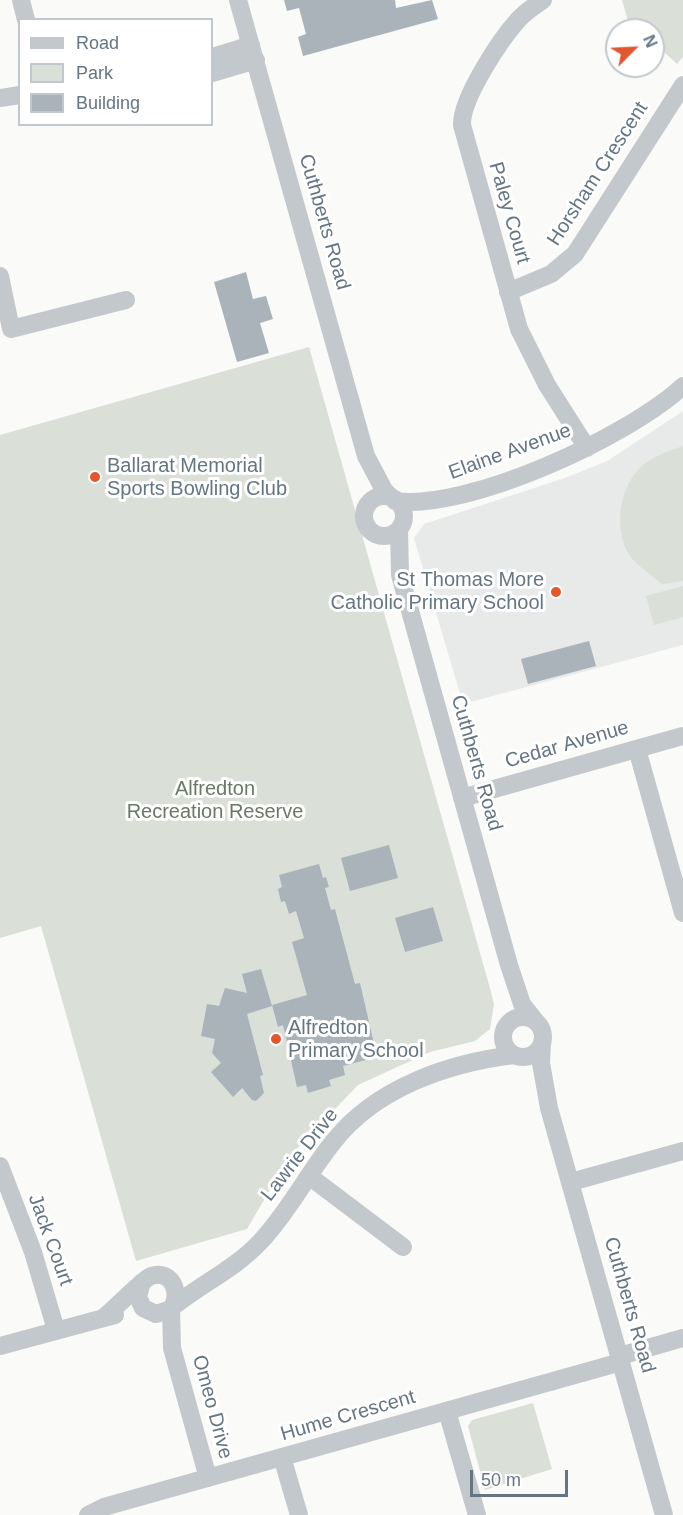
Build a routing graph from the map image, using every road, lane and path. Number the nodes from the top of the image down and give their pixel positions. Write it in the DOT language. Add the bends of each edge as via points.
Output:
graph roads {
  1 [pos="21,0"];
  2 [pos="238,0"];
  3 [pos="543,0"];
  4 [pos="26,18"];
  5 [pos="253,53"];
  6 [pos="213,57"];
  7 [pos="213,73"];
  8 [pos="683,85"];
  9 [pos="18,95"];
  10 [pos="0,98"];
  11 [pos="0,276"];
  12 [pos="508,292"];
  13 [pos="126,300"];
  14 [pos="683,386"];
  15 [pos="587,448"];
  16 [pos="366,456"];
  17 [pos="442,499"];
  18 [pos="394,500"];
  19 [pos="367,506"];
  20 [pos="400,527"];
  21 [pos="376,534"];
  22 [pos="400,574"];
  23 [pos="683,736"];
  24 [pos="637,749"];
  25 [pos="462,798"];
  26 [pos="683,913"];
  27 [pos="509,964"];
  28 [pos="537,1023"];
  29 [pos="505,1028"];
  30 [pos="542,1042"];
  31 [pos="515,1056"];
  32 [pos="466,1065"];
  33 [pos="549,1108"];
  34 [pos="683,1151"];
  35 [pos="0,1166"];
  36 [pos="309,1176"];
  37 [pos="572,1182"];
  38 [pos="403,1247"];
  39 [pos="160,1275"];
  40 [pos="215,1277"];
  41 [pos="142,1282"];
  42 [pos="172,1307"];
  43 [pos="151,1313"];
  44 [pos="104,1317"];
  45 [pos="56,1330"];
  46 [pos="683,1338"];
  47 [pos="0,1346"];
  48 [pos="172,1347"];
  49 [pos="621,1359"];
  50 [pos="447,1411"];
  51 [pos="282,1458"];
  52 [pos="208,1478"];
  53 [pos="87,1515"];
  54 [pos="298,1515"];
  55 [pos="477,1515"];
  56 [pos="664,1515"];
  1 -- 4 [label="street"];
  2 -- 5 [label="street, Cuthberts Road"];
  3 -- 12 [label="street, Paley Court" via="513,26 469,95 462,118"];
  5 -- 6 [label="street"];
  5 -- 7 [label="street"];
  5 -- 16 [label="street, Cuthberts Road"];
  8 -- 12 [label="street, Horsham Crescent" via="575,254 551,274"];
  9 -- 10 [label="street"];
  11 -- 13 [label="street" via="11,329"];
  12 -- 15 [label="street, Paley Court" via="536,368"];
  14 -- 15 [label="street, Elaine Avenue"];
  15 -- 17 [label="street, Elaine Avenue" via="523,475"];
  16 -- 18 [label="street, Cuthberts Road" via="384,490"];
  16 -- 19 [label="street, Cuthberts Road"];
  17 -- 18 [label="street, Elaine Avenue"];
  17 -- 20 [label="street, Elaine Avenue"];
  18 -- 19 [label="street" via="379,497"];
  18 -- 20 [label="street" via="402,511"];
  19 -- 21 [label="street" via="365,521"];
  20 -- 21 [label="street" via="389,535"];
  20 -- 22 [label="street, Cuthberts Road"];
  21 -- 22 [label="street, Cuthberts Road"];
  22 -- 25 [label="street, Cuthberts Road"];
  23 -- 24 [label="street, Cedar Avenue"];
  24 -- 25 [label="street, Cedar Avenue"];
  24 -- 26 [label="street"];
  25 -- 27 [label="street, Cuthberts Road"];
  27 -- 28 [label="street, Cuthberts Road" via="522,1004"];
  27 -- 29 [label="street, Cuthberts Road" via="510,1007"];
  28 -- 29 [label="street" via="522,1017"];
  28 -- 30 [label="street"];
  29 -- 31 [label="street" via="504,1044"];
  29 -- 32 [label="street, Lawrie Drive" via="494,1043"];
  30 -- 31 [label="street" via="532,1055"];
  30 -- 33 [label="street, Cuthberts Road" via="541,1063"];
  31 -- 32 [label="street, Lawrie Drive"];
  31 -- 33 [label="street, Cuthberts Road" via="534,1076"];
  32 -- 36 [label="street, Lawrie Drive" via="402,1087 375,1102 340,1134"];
  33 -- 37 [label="street, Cuthberts Road"];
  34 -- 37 [label="street"];
  35 -- 45 [label="street, Jack Court" via="33,1252"];
  36 -- 38 [label="street"];
  36 -- 40 [label="street, Lawrie Drive" via="263,1239 232,1268"];
  37 -- 49 [label="street, Cuthberts Road"];
  39 -- 40 [label="street, Lawrie Drive" via="183,1279"];
  39 -- 41 [label="street"];
  39 -- 42 [label="street" via="176,1289"];
  40 -- 42 [label="street, Lawrie Drive"];
  41 -- 43 [label="street" via="138,1297"];
  41 -- 44 [label="street"];
  42 -- 43 [label="street" via="164,1313"];
  42 -- 48 [label="street, Omeo Drive"];
  43 -- 44 [label="street"];
  43 -- 48 [label="street, Omeo Drive"];
  44 -- 45 [label="street"];
  45 -- 47 [label="street"];
  46 -- 49 [label="street, Hume Crescent"];
  48 -- 52 [label="street, Omeo Drive"];
  49 -- 50 [label="street, Hume Crescent"];
  49 -- 56 [label="street, Cuthberts Road"];
  50 -- 51 [label="street, Hume Crescent"];
  50 -- 55 [label="street"];
  51 -- 52 [label="street, Hume Crescent"];
  51 -- 54 [label="street"];
  52 -- 53 [label="street, Hume Crescent"];
}
